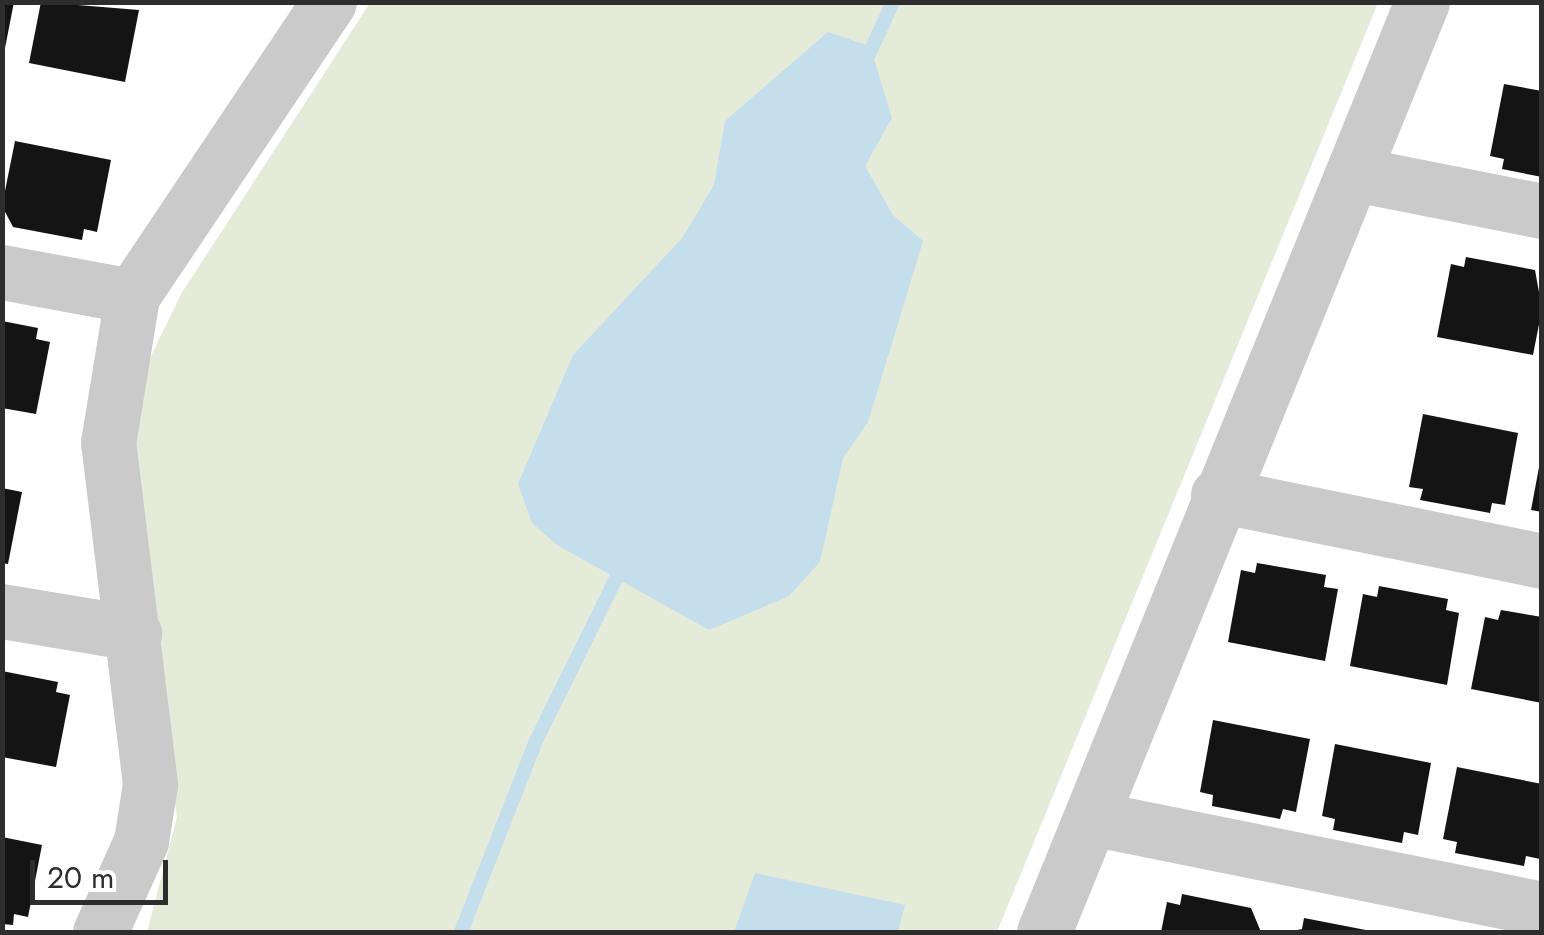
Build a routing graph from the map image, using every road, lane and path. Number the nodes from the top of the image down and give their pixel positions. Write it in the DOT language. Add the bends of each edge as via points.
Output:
graph roads {
  1 [pos="329,2"];
  2 [pos="1422,2"];
  3 [pos="1355,174"];
  4 [pos="1542,211"];
  5 [pos="2,272"];
  6 [pos="132,296"];
  7 [pos="1218,496"];
  8 [pos="1542,561"];
  9 [pos="2,612"];
  10 [pos="134,632"];
  11 [pos="1091,818"];
  12 [pos="1542,909"];
  13 [pos="100,932"];
  14 [pos="1044,932"];
  1 -- 6 [label="lane"];
  2 -- 3 [label="lane"];
  3 -- 4 [label="lane"];
  3 -- 7 [label="lane"];
  5 -- 6 [label="lane"];
  6 -- 10 [label="lane" via="108,443"];
  7 -- 8 [label="lane"];
  7 -- 11 [label="lane"];
  9 -- 10 [label="lane"];
  10 -- 13 [label="lane" via="150,784 141,841"];
  11 -- 12 [label="lane"];
  11 -- 14 [label="lane"];
}
